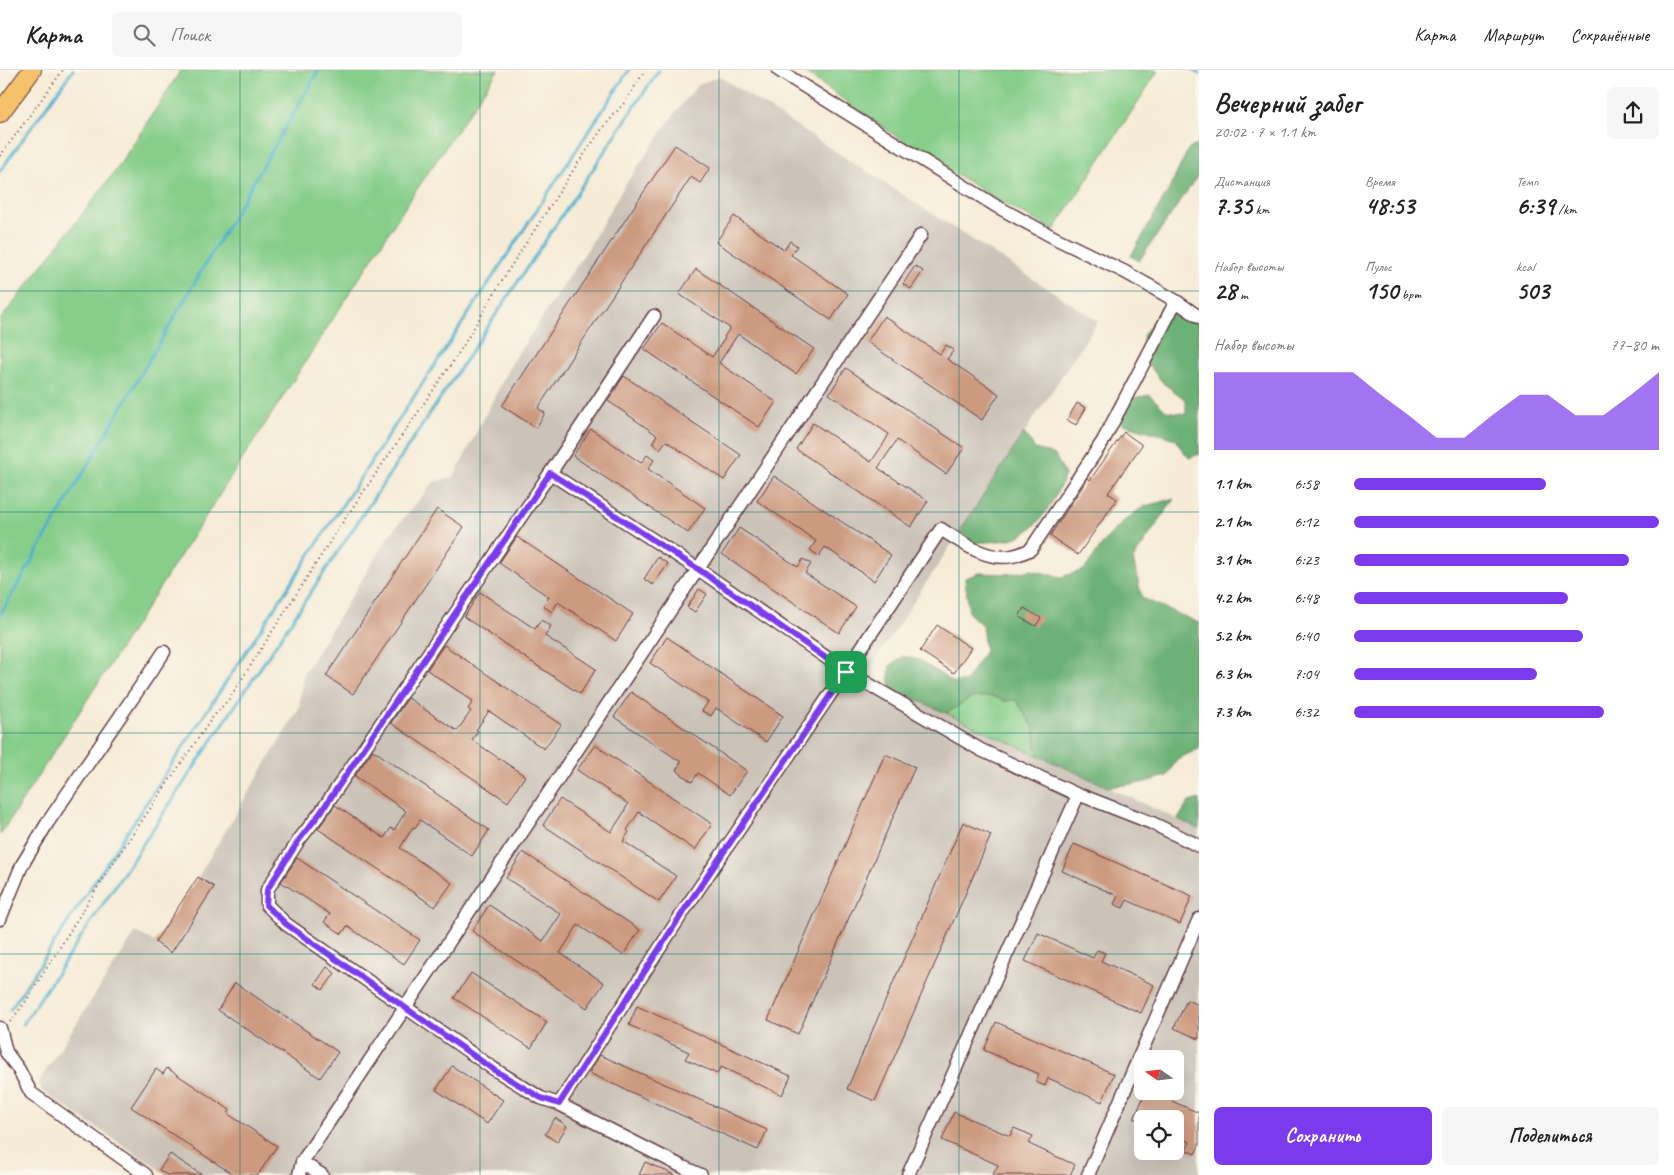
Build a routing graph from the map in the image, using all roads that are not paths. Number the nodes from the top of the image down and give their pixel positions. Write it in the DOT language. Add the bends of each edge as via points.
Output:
graph roads {
  1 [pos="32,70"];
  2 [pos="778,70"];
  3 [pos="0,113"];
  4 [pos="921,235"];
  5 [pos="1176,301"];
  6 [pos="654,316"];
  7 [pos="1199,317"];
  8 [pos="550,473"];
  9 [pos="698,569"];
  10 [pos="164,652"];
  11 [pos="846,672"];
  12 [pos="1078,795"];
  13 [pos="1199,846"];
  14 [pos="0,919"];
  15 [pos="1199,919"];
  16 [pos="406,1007"];
  17 [pos="1,1030"];
  18 [pos="559,1104"];
  19 [pos="302,1162"];
  20 [pos="146,1175"];
  21 [pos="299,1175"];
  22 [pos="322,1175"];
  23 [pos="701,1175"];
  24 [pos="908,1175"];
  25 [pos="1088,1175"];
  1 -- 3 [label="highway"];
  2 -- 5 [label="lane" via="996,206"];
  4 -- 9 [label="lane"];
  5 -- 7 [label="lane"];
  5 -- 11 [label="lane" via="1104,441 1031,550 1012,556 994,556 975,550 941,529"];
  6 -- 8 [label="lane"];
  8 -- 9 [label="lane"];
  8 -- 16 [label="lane" via="267,890 266,905 286,924"];
  9 -- 11 [label="lane"];
  9 -- 16 [label="lane"];
  10 -- 14 [label="lane" via="48,822 22,865"];
  11 -- 12 [label="lane" via="981,750"];
  11 -- 18 [label="lane" via="687,906"];
  12 -- 13 [label="lane" via="1152,823"];
  12 -- 24 [label="lane"];
  15 -- 25 [label="lane"];
  16 -- 18 [label="lane" via="494,1070 541,1098"];
  16 -- 19 [label="lane"];
  17 -- 20 [label="lane" via="6,1052 31,1093"];
  18 -- 23 [label="lane"];
  19 -- 21 [label="lane"];
  19 -- 22 [label="lane"];
}
